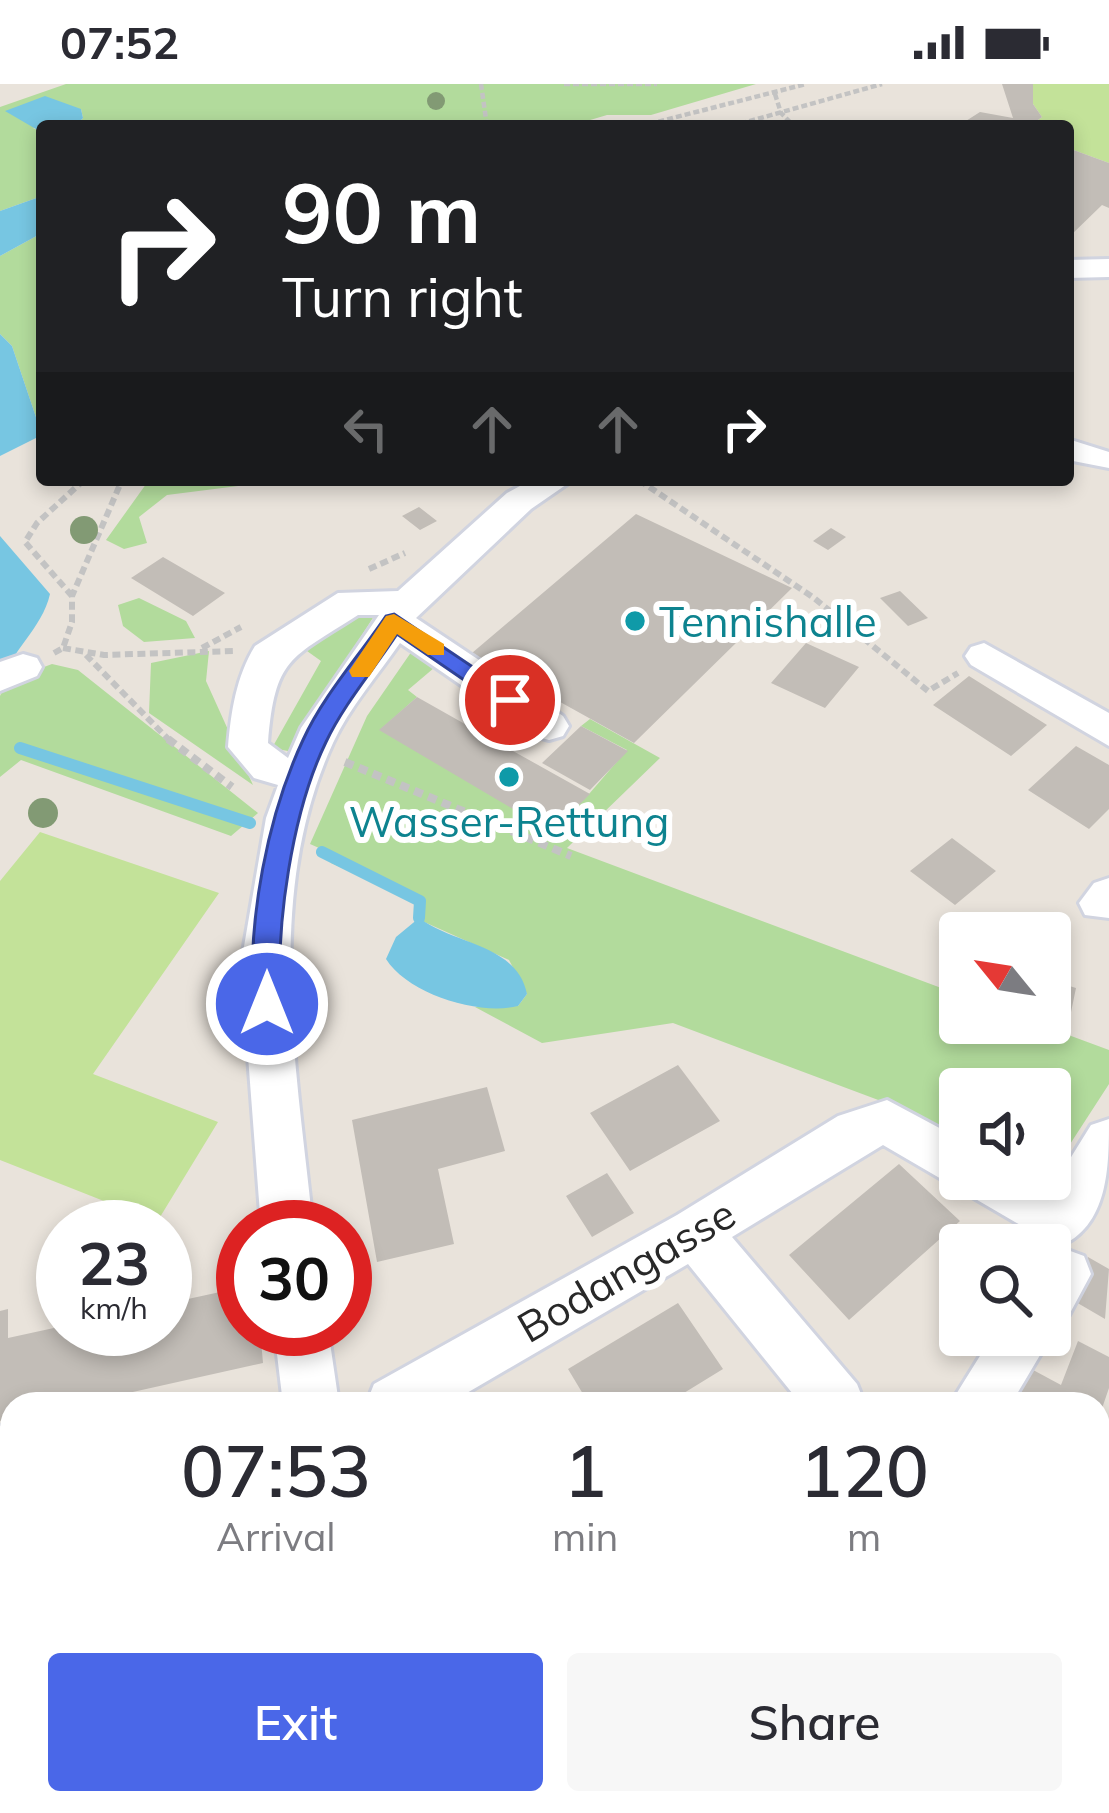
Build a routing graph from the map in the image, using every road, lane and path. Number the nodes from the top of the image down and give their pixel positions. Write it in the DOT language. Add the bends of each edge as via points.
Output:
graph roads {
  1 [pos="481,84"];
  2 [pos="565,84"];
  3 [pos="657,84"];
  4 [pos="806,84"];
  5 [pos="882,84"];
  6 [pos="785,86"];
  7 [pos="775,94"];
  8 [pos="781,112"];
  9 [pos="486,120"];
  10 [pos="665,120"];
  11 [pos="753,120"];
  12 [pos="788,120"];
  13 [pos="1109,268"];
  14 [pos="1074,269"];
  15 [pos="77,486"];
  16 [pos="119,486"];
  17 [pos="546,486"];
  18 [pos="648,486"];
  19 [pos="72,596"];
  20 [pos="400,613"];
  21 [pos="63,648"];
  22 [pos="268,655"];
  23 [pos="86,656"];
  24 [pos="984,656"];
  25 [pos="12,672"];
  26 [pos="549,726"];
  27 [pos="1109,732"];
  28 [pos="306,763"];
  29 [pos="287,818"];
  30 [pos="571,856"];
  31 [pos="1109,1142"];
  32 [pos="939,1153"];
  33 [pos="285,1200"];
  34 [pos="1019,1200"];
  35 [pos="695,1232"];
  36 [pos="305,1356"];
  37 [pos="1011,1356"];
  38 [pos="309,1392"];
  39 [pos="415,1392"];
  40 [pos="827,1392"];
  41 [pos="986,1392"];
  1 -- 9 [label="path"];
  2 -- 3 [label="path"];
  4 -- 6 [label="path"];
  5 -- 8 [label="path"];
  6 -- 7 [label="path"];
  7 -- 8 [label="path"];
  7 -- 10 [label="path"];
  8 -- 11 [label="path"];
  8 -- 12 [label="path"];
  13 -- 14 [label="street"];
  15 -- 19 [label="path" via="25,542"];
  16 -- 19 [label="path"];
  17 -- 20 [label="street"];
  18 -- 24 [label="path" via="814,598 928,692"];
  19 -- 21 [label="path"];
  20 -- 22 [label="street" via="351,602"];
  20 -- 26 [label="street"];
  20 -- 28 [label="street"];
  21 -- 23 [label="path"];
  21 -- 25 [label="path"];
  22 -- 23 [label="path" via="202,647"];
  22 -- 28 [label="street" via="248,747 268,767"];
  23 -- 29 [label="path" via="172,743"];
  24 -- 27 [label="street"];
  28 -- 29 [label="street"];
  28 -- 30 [label="path"];
  29 -- 33 [label="street" via="264,964"];
  31 -- 34 [label="street" via="1058,1223"];
  32 -- 35 [label="street, Bodangasse" via="887,1122 855,1132"];
  35 -- 39 [label="street, Bodangasse"];
  35 -- 40 [label="street"];
  36 -- 38 [label="street"];
  37 -- 41 [label="street"];
}
